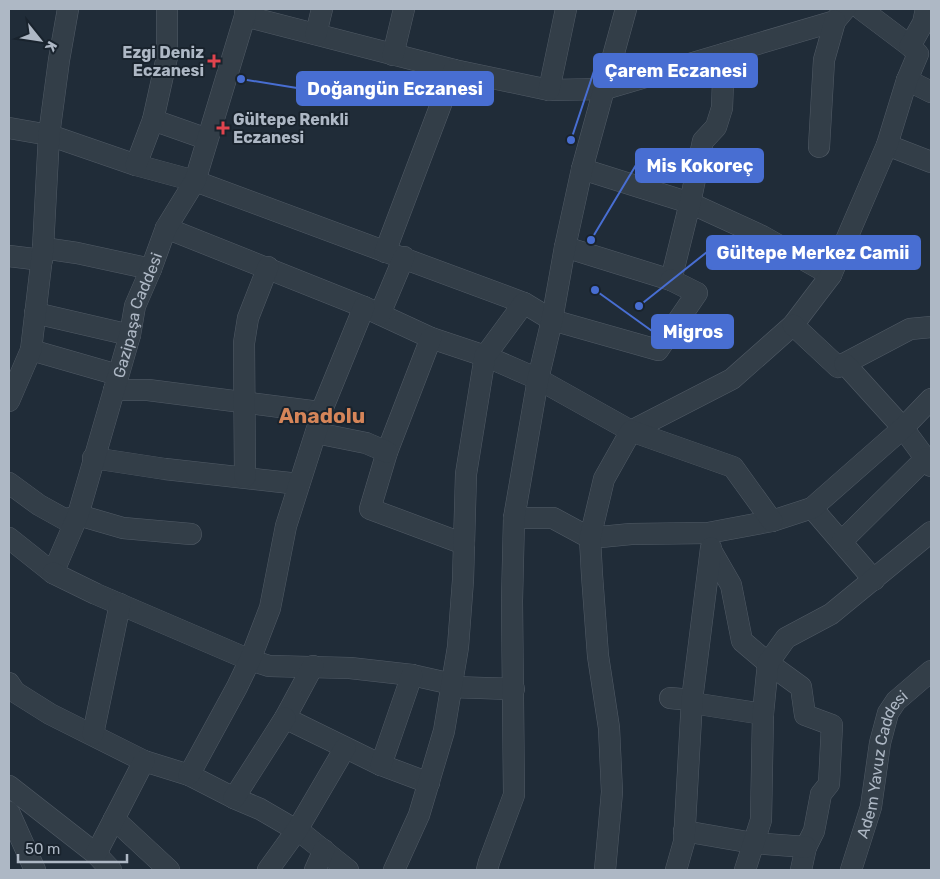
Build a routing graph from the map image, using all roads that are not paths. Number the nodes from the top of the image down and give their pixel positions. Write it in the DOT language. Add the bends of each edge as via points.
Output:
graph roads {
  1 [pos="68,9"];
  2 [pos="167,9"];
  3 [pos="322,9"];
  4 [pos="404,9"];
  5 [pos="566,9"];
  6 [pos="626,9"];
  7 [pos="861,9"];
  8 [pos="245,12"];
  9 [pos="840,15"];
  10 [pos="927,19"];
  11 [pos="316,34"];
  12 [pos="910,46"];
  13 [pos="724,54"];
  14 [pos="393,55"];
  15 [pos="454,70"];
  16 [pos="908,80"];
  17 [pos="605,89"];
  18 [pos="548,90"];
  19 [pos="931,92"];
  20 [pos="153,120"];
  21 [pos="9,128"];
  22 [pos="49,135"];
  23 [pos="207,139"];
  24 [pos="888,146"];
  25 [pos="819,147"];
  26 [pos="931,162"];
  27 [pos="136,165"];
  28 [pos="582,169"];
  29 [pos="195,181"];
  30 [pos="690,204"];
  31 [pos="166,228"];
  32 [pos="565,247"];
  33 [pos="42,254"];
  34 [pos="394,254"];
  35 [pos="9,256"];
  36 [pos="268,268"];
  37 [pos="151,269"];
  38 [pos="831,275"];
  39 [pos="671,280"];
  40 [pos="524,303"];
  41 [pos="372,310"];
  42 [pos="35,313"];
  43 [pos="552,320"];
  44 [pos="793,326"];
  45 [pos="931,327"];
  46 [pos="130,335"];
  47 [pos="431,338"];
  48 [pos="30,350"];
  49 [pos="486,356"];
  50 [pos="845,364"];
  51 [pos="538,380"];
  52 [pos="116,382"];
  53 [pos="931,400"];
  54 [pos="9,401"];
  55 [pos="246,402"];
  56 [pos="319,412"];
  57 [pos="903,428"];
  58 [pos="630,431"];
  59 [pos="316,433"];
  60 [pos="387,452"];
  61 [pos="94,458"];
  62 [pos="928,462"];
  63 [pos="245,477"];
  64 [pos="9,483"];
  65 [pos="299,484"];
  66 [pos="812,508"];
  67 [pos="78,515"];
  68 [pos="514,518"];
  69 [pos="772,521"];
  70 [pos="931,532"];
  71 [pos="191,534"];
  72 [pos="9,538"];
  73 [pos="590,538"];
  74 [pos="842,542"];
  75 [pos="710,543"];
  76 [pos="464,544"];
  77 [pos="53,573"];
  78 [pos="874,580"];
  79 [pos="120,604"];
  80 [pos="250,660"];
  81 [pos="768,663"];
  82 [pos="313,666"];
  83 [pos="931,671"];
  84 [pos="412,675"];
  85 [pos="9,683"];
  86 [pos="451,687"];
  87 [pos="514,688"];
  88 [pos="670,698"];
  89 [pos="692,701"];
  90 [pos="763,714"];
  91 [pos="285,718"];
  92 [pos="93,734"];
  93 [pos="346,748"];
  94 [pos="144,761"];
  95 [pos="381,765"];
  96 [pos="189,775"];
  97 [pos="429,783"];
  98 [pos="9,786"];
  99 [pos="234,798"];
  100 [pos="9,812"];
  101 [pos="114,819"];
  102 [pos="297,830"];
  103 [pos="684,831"];
  104 [pos="753,843"];
  105 [pos="806,847"];
  106 [pos="324,850"];
  107 [pos="96,854"];
  108 [pos="35,870"];
  109 [pos="111,870"];
  110 [pos="169,870"];
  111 [pos="268,870"];
  112 [pos="315,870"];
  113 [pos="348,870"];
  114 [pos="394,870"];
  115 [pos="487,870"];
  116 [pos="605,870"];
  117 [pos="676,870"];
  118 [pos="745,870"];
  119 [pos="801,870"];
  120 [pos="851,870"];
  1 -- 22 [label="street"];
  2 -- 20 [label="street" via="167,57"];
  3 -- 11 [label="street"];
  4 -- 14 [label="street"];
  5 -- 18 [label="street"];
  6 -- 17 [label="street"];
  7 -- 12 [label="street"];
  8 -- 11 [label="street"];
  8 -- 23 [label="street, Gazipaşa Caddesi"];
  9 -- 13 [label="street"];
  9 -- 25 [label="street" via="824,60"];
  10 -- 12 [label="street"];
  11 -- 14 [label="street"];
  12 -- 16 [label="street" via="918,54"];
  13 -- 17 [label="street"];
  13 -- 30 [label="street" via="722,108 716,128 703,141"];
  14 -- 15 [label="street"];
  15 -- 18 [label="street"];
  15 -- 34 [label="street"];
  16 -- 19 [label="street"];
  16 -- 24 [label="street"];
  17 -- 18 [label="street"];
  17 -- 28 [label="street"];
  20 -- 23 [label="street"];
  20 -- 27 [label="street"];
  21 -- 22 [label="street"];
  22 -- 27 [label="street"];
  22 -- 33 [label="street"];
  23 -- 29 [label="street, Gazipaşa Caddesi"];
  24 -- 26 [label="street"];
  24 -- 38 [label="street"];
  27 -- 29 [label="street"];
  28 -- 30 [label="street"];
  28 -- 32 [label="street"];
  29 -- 31 [label="street, Gazipaşa Caddesi"];
  29 -- 34 [label="street"];
  30 -- 38 [label="street" via="762,236"];
  30 -- 39 [label="street"];
  31 -- 36 [label="street"];
  31 -- 37 [label="street, Gazipaşa Caddesi"];
  32 -- 39 [label="street"];
  32 -- 43 [label="street"];
  33 -- 35 [label="street"];
  33 -- 37 [label="street" via="77,252"];
  33 -- 42 [label="street"];
  34 -- 40 [label="street"];
  34 -- 41 [label="street"];
  36 -- 41 [label="street"];
  36 -- 55 [label="street" via="248,318 244,343"];
  37 -- 46 [label="street, Gazipaşa Caddesi" via="135,306"];
  38 -- 44 [label="street"];
  39 -- 43 [label="street" via="697,293 658,350"];
  40 -- 43 [label="street"];
  40 -- 49 [label="street"];
  41 -- 47 [label="street"];
  41 -- 56 [label="street"];
  42 -- 46 [label="street"];
  42 -- 48 [label="street"];
  43 -- 51 [label="street"];
  44 -- 50 [label="street" via="838,367"];
  44 -- 58 [label="street" via="732,379"];
  45 -- 50 [label="street" via="910,329"];
  46 -- 52 [label="street, Gazipaşa Caddesi"];
  47 -- 49 [label="street"];
  47 -- 60 [label="street"];
  48 -- 52 [label="street"];
  48 -- 54 [label="street"];
  49 -- 51 [label="street"];
  49 -- 76 [label="street" via="466,474"];
  50 -- 57 [label="street"];
  51 -- 58 [label="street"];
  51 -- 68 [label="street"];
  52 -- 55 [label="street" via="148,390"];
  52 -- 61 [label="street, Gazipaşa Caddesi"];
  53 -- 57 [label="street"];
  55 -- 56 [label="street"];
  55 -- 63 [label="street"];
  56 -- 59 [label="street" via="321,416"];
  57 -- 62 [label="street"];
  57 -- 66 [label="street"];
  58 -- 69 [label="street" via="733,467"];
  58 -- 73 [label="street" via="604,479"];
  59 -- 60 [label="street" via="366,443"];
  59 -- 65 [label="street"];
  60 -- 76 [label="street" via="370,509"];
  61 -- 63 [label="street"];
  61 -- 67 [label="street, Gazipaşa Caddesi"];
  62 -- 74 [label="street"];
  63 -- 65 [label="street"];
  64 -- 67 [label="street" via="66,520"];
  65 -- 80 [label="street" via="286,526 270,608"];
  66 -- 69 [label="street"];
  66 -- 74 [label="street"];
  67 -- 71 [label="street" via="123,528"];
  67 -- 77 [label="street, Gazipaşa Caddesi"];
  68 -- 73 [label="street" via="553,518"];
  68 -- 87 [label="street"];
  69 -- 75 [label="street"];
  70 -- 78 [label="street"];
  72 -- 77 [label="street"];
  73 -- 75 [label="street" via="630,534"];
  73 -- 116 [label="street" via="598,656 609,728 612,783"];
  74 -- 78 [label="street"];
  75 -- 81 [label="street" via="731,585 742,641"];
  75 -- 89 [label="street"];
  76 -- 86 [label="street" via="458,647"];
  77 -- 79 [label="street"];
  78 -- 81 [label="street" via="831,614 786,638"];
  79 -- 80 [label="street"];
  79 -- 92 [label="street"];
  80 -- 82 [label="street" via="269,666"];
  80 -- 96 [label="street"];
  81 -- 90 [label="street"];
  81 -- 105 [label="street" via="801,687 805,715 832,725 829,784 821,794 814,831"];
  82 -- 84 [label="street"];
  82 -- 91 [label="street"];
  83 -- 120 [label="street, Adem Yavuz Caddesi" via="896,701 888,713 880,743 871,807"];
  84 -- 86 [label="street"];
  84 -- 95 [label="street"];
  85 -- 92 [label="street" via="15,692 50,714"];
  86 -- 87 [label="street"];
  86 -- 97 [label="street" via="444,731"];
  87 -- 115 [label="street" via="514,795"];
  88 -- 89 [label="street"];
  89 -- 90 [label="street"];
  89 -- 103 [label="street"];
  90 -- 104 [label="street" via="761,820"];
  91 -- 93 [label="street"];
  91 -- 99 [label="street"];
  92 -- 94 [label="street"];
  93 -- 95 [label="street"];
  93 -- 102 [label="street"];
  94 -- 96 [label="street"];
  94 -- 101 [label="street"];
  95 -- 97 [label="street"];
  96 -- 99 [label="street"];
  97 -- 114 [label="street" via="419,815"];
  98 -- 107 [label="street"];
  99 -- 102 [label="street"];
  100 -- 108 [label="street"];
  101 -- 107 [label="street"];
  101 -- 110 [label="street"];
  102 -- 106 [label="street"];
  102 -- 111 [label="street"];
  103 -- 104 [label="street"];
  103 -- 117 [label="street"];
  104 -- 105 [label="street"];
  104 -- 118 [label="street"];
  105 -- 119 [label="street"];
  106 -- 112 [label="street"];
  106 -- 113 [label="street"];
  107 -- 109 [label="street"];
}
